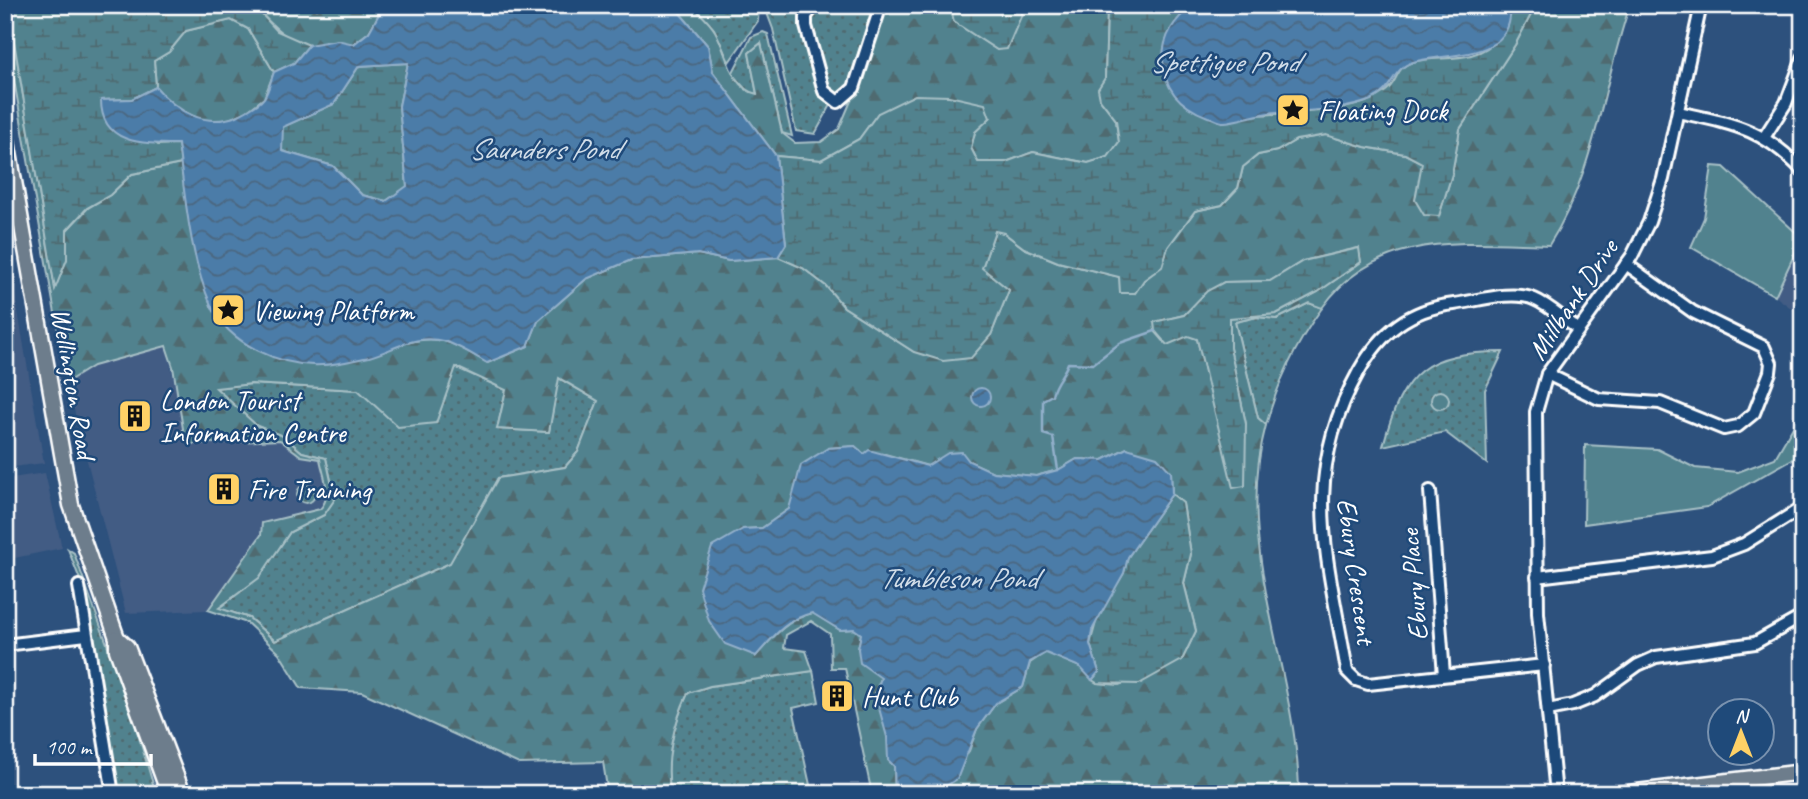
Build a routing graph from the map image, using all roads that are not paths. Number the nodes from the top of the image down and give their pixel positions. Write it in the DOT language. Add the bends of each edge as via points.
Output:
graph roads {
  1 [pos="815,5"];
  2 [pos="881,5"];
  3 [pos="1701,5"];
  4 [pos="1803,58"];
  5 [pos="1678,113"];
  6 [pos="5,130"];
  7 [pos="1765,136"];
  8 [pos="1803,171"];
  9 [pos="1626,264"];
  10 [pos="1578,329"];
  11 [pos="1547,374"];
  12 [pos="1430,491"];
  13 [pos="1803,507"];
  14 [pos="1536,577"];
  15 [pos="79,586"];
  16 [pos="1803,616"];
  17 [pos="86,635"];
  18 [pos="117,638"];
  19 [pos="5,645"];
  20 [pos="1544,665"];
  21 [pos="1444,675"];
  22 [pos="1548,709"];
  23 [pos="1803,772"];
  24 [pos="113,794"];
  25 [pos="169,794"];
  26 [pos="183,794"];
  27 [pos="1556,794"];
  28 [pos="1620,794"];
  1 -- 2 [label="street" via="806,16 806,26 824,91 838,102 854,88"];
  3 -- 5 [label="street, Millbank Drive"];
  4 -- 7 [label="street" via="1786,103"];
  5 -- 7 [label="street"];
  5 -- 9 [label="street, Millbank Drive" via="1649,222"];
  6 -- 18 [label="main road, Wellington Road" via="71,505"];
  7 -- 8 [label="street"];
  9 -- 10 [label="street, Millbank Drive"];
  9 -- 11 [label="street" via="1693,312 1764,347 1770,372 1754,413 1738,426 1724,429 1660,403 1599,400"];
  10 -- 11 [label="street, Millbank Drive"];
  10 -- 21 [label="street, Ebury Crescent" via="1533,298 1422,310 1384,336 1345,397 1329,440 1322,509 1348,671 1368,684"];
  11 -- 14 [label="street, Millbank Drive" via="1536,412"];
  12 -- 21 [label="street, Ebury Place"];
  13 -- 14 [label="street" via="1719,554"];
  14 -- 20 [label="street, Millbank Drive"];
  15 -- 17 [label="street"];
  16 -- 22 [label="street" via="1755,643 1656,657 1595,696"];
  17 -- 19 [label="street"];
  17 -- 24 [label="street"];
  18 -- 25 [label="main road, Wellington Road" via="117,650"];
  18 -- 26 [label="main road, Wellington Road" via="127,647"];
  20 -- 21 [label="street, Ebury Crescent"];
  20 -- 22 [label="street, Millbank Drive"];
  22 -- 27 [label="street, Millbank Drive"];
  23 -- 28 [label="main road"];
}
